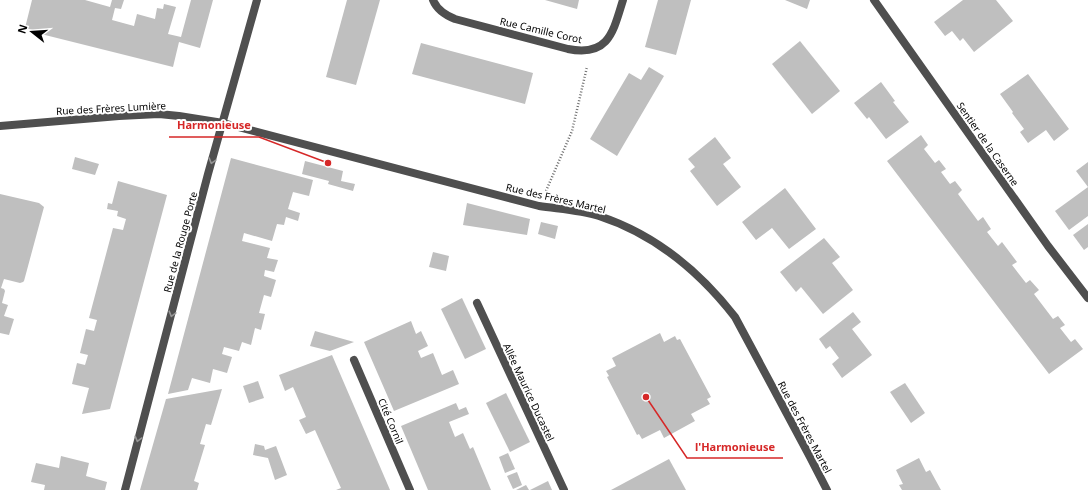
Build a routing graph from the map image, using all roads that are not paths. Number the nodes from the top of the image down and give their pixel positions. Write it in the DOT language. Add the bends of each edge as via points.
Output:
graph roads {
  1 [pos="257,0"];
  2 [pos="433,0"];
  3 [pos="623,0"];
  4 [pos="874,0"];
  5 [pos="223,123"];
  6 [pos="0,126"];
  7 [pos="1088,298"];
  8 [pos="477,303"];
  9 [pos="354,360"];
  10 [pos="125,490"];
  11 [pos="410,490"];
  12 [pos="564,490"];
  13 [pos="827,490"];
  1 -- 5 [label="street, Rue de la Rouge Porte"];
  2 -- 3 [label="street, Rue Camille Corot" via="437,8 455,19 576,50 592,50 605,43 616,24"];
  4 -- 7 [label="street, Sentier de la Caserne" via="1048,246"];
  5 -- 6 [label="street, Rue des Frères Lumière" via="159,114"];
  5 -- 10 [label="street, Rue de la Rouge Porte, one-way"];
  5 -- 13 [label="street, Rue des Frères Martel" via="539,206 600,216 650,240 696,274 734,317"];
  8 -- 12 [label="street, Allée Maurice Ducastel"];
  9 -- 11 [label="street, Cité Cornil"];
}
